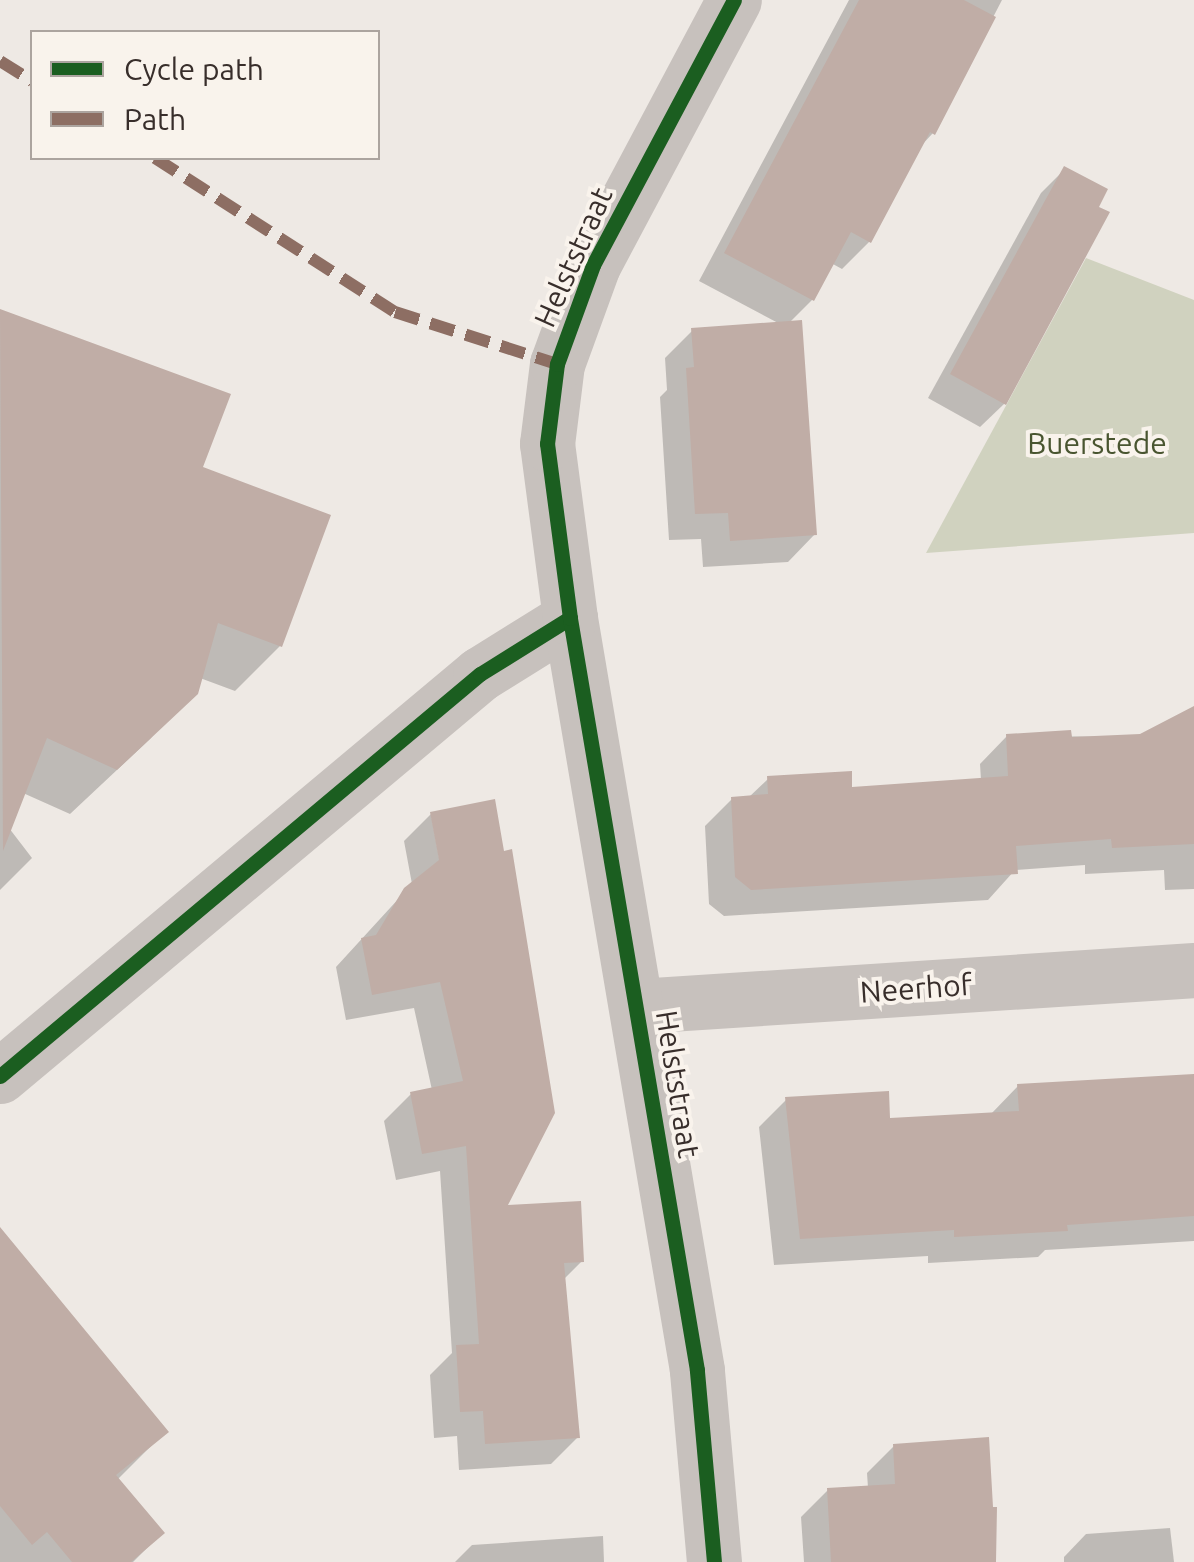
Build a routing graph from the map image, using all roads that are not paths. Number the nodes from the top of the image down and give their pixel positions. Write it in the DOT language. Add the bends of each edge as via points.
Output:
graph roads {
  1 [pos="734,0"];
  2 [pos="570,618"];
  3 [pos="1194,970"];
  4 [pos="638,1006"];
  5 [pos="0,1076"];
  6 [pos="714,1562"];
  1 -- 2 [label="street, Helststraat" via="593,266 557,364 548,444"];
  2 -- 4 [label="street, Helststraat"];
  2 -- 5 [label="street" via="480,674"];
  3 -- 4 [label="street, Neerhof"];
  4 -- 6 [label="street, Helststraat" via="697,1370"];
}
